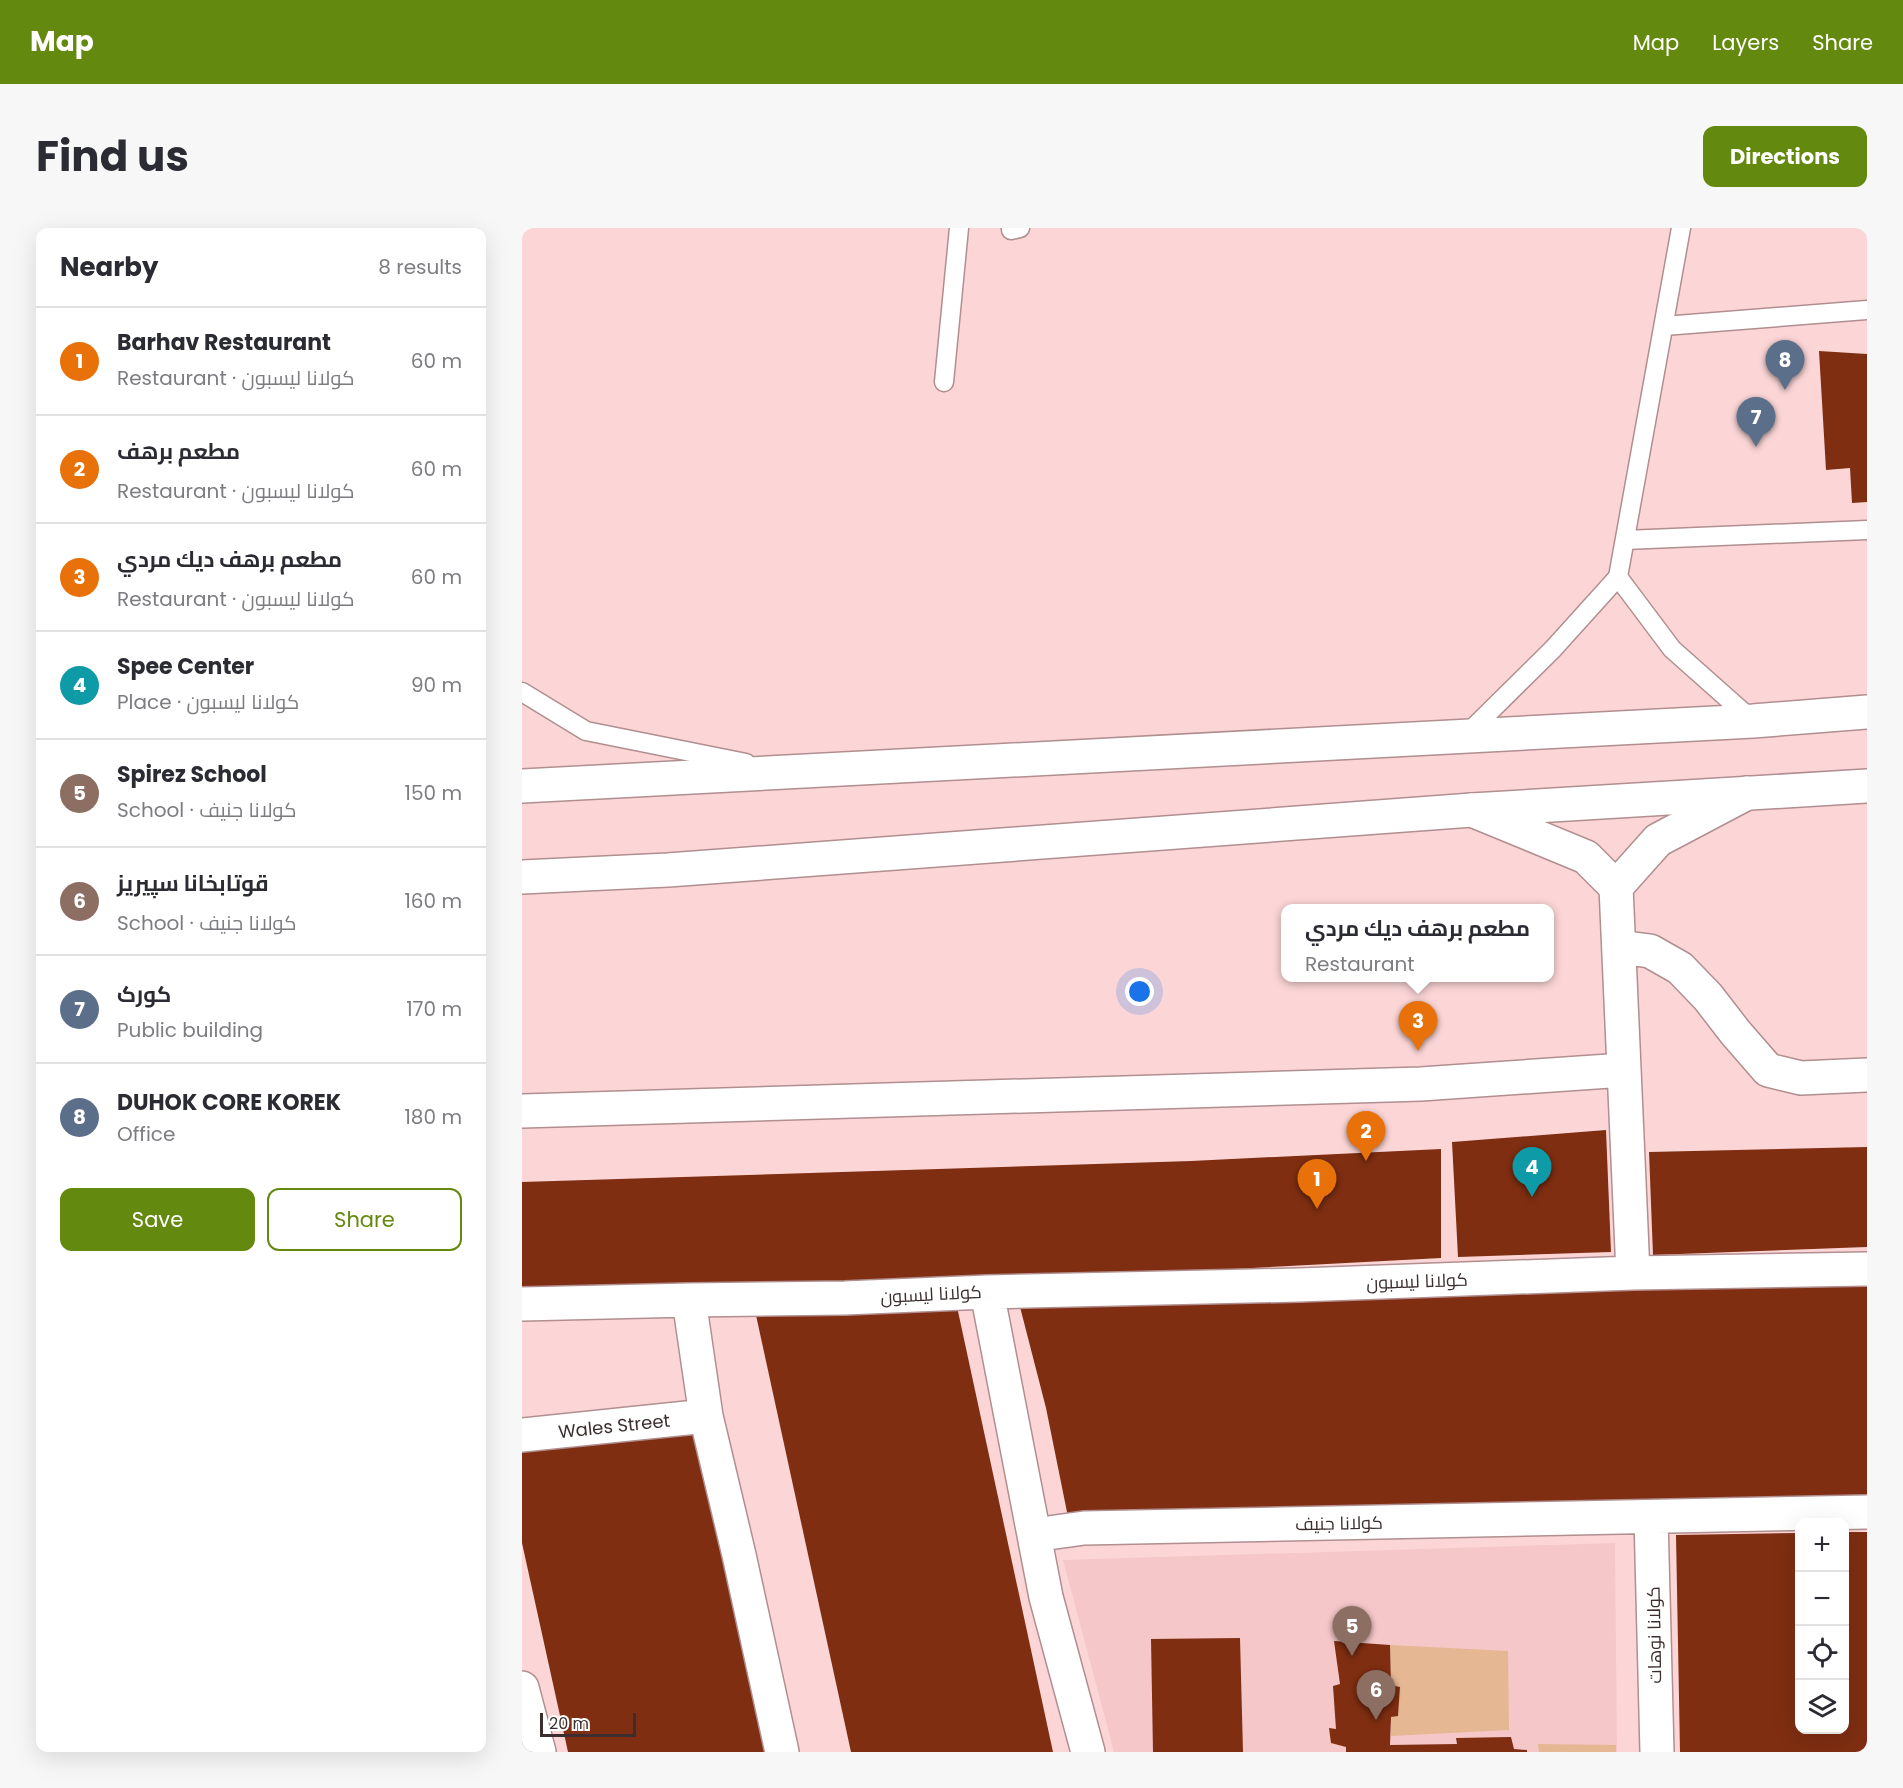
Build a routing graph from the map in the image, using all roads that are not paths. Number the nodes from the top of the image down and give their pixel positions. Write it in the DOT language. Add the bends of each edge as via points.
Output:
graph roads {
  1 [pos="959,228"];
  2 [pos="1011,228"];
  3 [pos="1020,228"];
  4 [pos="1681,228"];
  5 [pos="1867,310"];
  6 [pos="1664,326"];
  7 [pos="944,382"];
  8 [pos="1867,530"];
  9 [pos="1625,540"];
  10 [pos="1618,577"];
  11 [pos="522,692"];
  12 [pos="1867,712"];
  13 [pos="1753,721"];
  14 [pos="1464,736"];
  15 [pos="522,763"];
  16 [pos="783,771"];
  17 [pos="664,779"];
  18 [pos="522,786"];
  19 [pos="1867,786"];
  20 [pos="1747,793"];
  21 [pos="1472,810"];
  22 [pos="668,870"];
  23 [pos="522,877"];
  24 [pos="1616,887"];
  25 [pos="522,899"];
  26 [pos="1619,947"];
  27 [pos="1624,1070"];
  28 [pos="1867,1075"];
  29 [pos="522,1111"];
  30 [pos="1867,1269"];
  31 [pos="1634,1274"];
  32 [pos="987,1292"];
  33 [pos="689,1300"];
  34 [pos="522,1304"];
  35 [pos="706,1416"];
  36 [pos="522,1435"];
  37 [pos="1867,1512"];
  38 [pos="1651,1517"];
  39 [pos="1034,1535"];
  40 [pos="522,1688"];
  41 [pos="539,1752"];
  42 [pos="782,1752"];
  43 [pos="1088,1752"];
  44 [pos="1657,1752"];
  1 -- 7 [label="lane"];
  2 -- 3 [label="lane"];
  4 -- 6 [label="lane"];
  5 -- 6 [label="lane"];
  6 -- 9 [label="lane"];
  8 -- 9 [label="lane"];
  9 -- 10 [label="lane"];
  10 -- 13 [label="lane" via="1672,649"];
  10 -- 14 [label="lane" via="1553,649"];
  11 -- 16 [label="lane" via="586,731"];
  12 -- 13 [label="main road"];
  13 -- 14 [label="main road"];
  14 -- 16 [label="main road"];
  15 -- 17 [label="main road"];
  16 -- 17 [label="main road"];
  17 -- 18 [label="main road"];
  19 -- 20 [label="main road"];
  20 -- 21 [label="main road"];
  20 -- 24 [label="main road" via="1658,840"];
  21 -- 22 [label="main road"];
  21 -- 24 [label="main road" via="1586,857"];
  22 -- 23 [label="main road"];
  22 -- 25 [label="main road"];
  24 -- 26 [label="main road"];
  26 -- 27 [label="main road"];
  26 -- 28 [label="main road" via="1650,951 1680,968 1768,1070 1801,1078"];
  27 -- 29 [label="main road" via="1421,1084"];
  27 -- 31 [label="main road"];
  30 -- 31 [label="main road, كولانا ليسبون"];
  31 -- 32 [label="main road, كولانا ليسبون"];
  32 -- 33 [label="main road, كولانا ليسبون"];
  32 -- 39 [label="main road"];
  33 -- 34 [label="main road, كولانا ليسبون"];
  33 -- 35 [label="main road"];
  35 -- 36 [label="main road, Wales Street"];
  35 -- 42 [label="main road"];
  37 -- 38 [label="main road, كولانا جنيف"];
  38 -- 39 [label="main road, كولانا جنيف" via="1084,1528"];
  38 -- 44 [label="main road, كولانا نوهات"];
  39 -- 43 [label="main road"];
  40 -- 41 [label="main road"];
}
